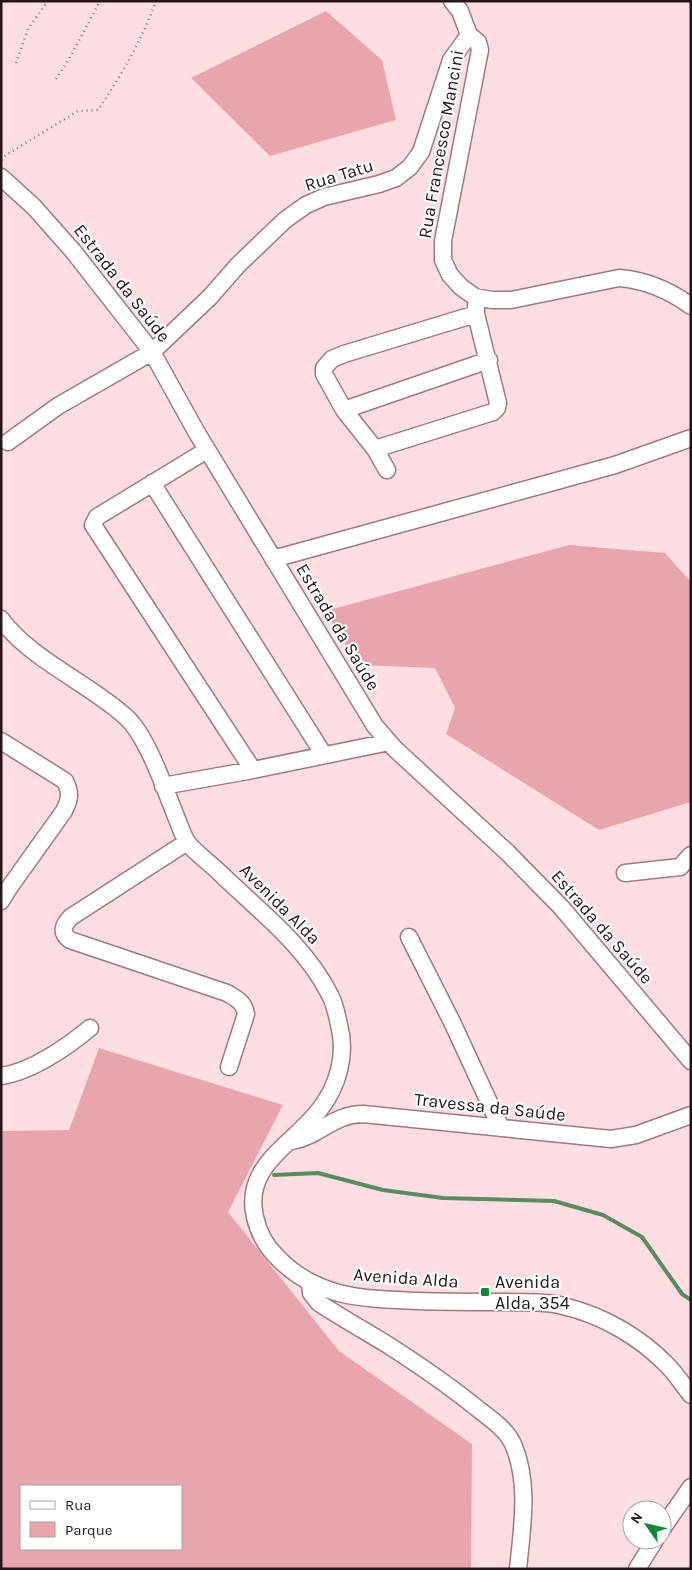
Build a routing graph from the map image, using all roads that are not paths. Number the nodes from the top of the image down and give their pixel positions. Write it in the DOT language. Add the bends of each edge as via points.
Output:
graph roads {
  1 [pos="452,1"];
  2 [pos="469,36"];
  3 [pos="1,176"];
  4 [pos="475,297"];
  5 [pos="691,306"];
  6 [pos="476,314"];
  7 [pos="152,352"];
  8 [pos="489,360"];
  9 [pos="344,410"];
  10 [pos="691,438"];
  11 [pos="8,442"];
  12 [pos="374,449"];
  13 [pos="207,450"];
  14 [pos="387,470"];
  15 [pos="152,483"];
  16 [pos="273,559"];
  17 [pos="3,627"];
  18 [pos="1,741"];
  19 [pos="389,742"];
  20 [pos="324,755"];
  21 [pos="253,770"];
  22 [pos="163,786"];
  23 [pos="187,842"];
  24 [pos="691,855"];
  25 [pos="625,874"];
  26 [pos="1,901"];
  27 [pos="409,937"];
  28 [pos="90,1028"];
  29 [pos="691,1060"];
  30 [pos="228,1067"];
  31 [pos="1,1076"];
  32 [pos="691,1115"];
  33 [pos="501,1128"];
  34 [pos="288,1142"];
  35 [pos="310,1282"];
  36 [pos="691,1395"];
  37 [pos="691,1487"];
  38 [pos="672,1515"];
  39 [pos="649,1550"];
  40 [pos="518,1569"];
  41 [pos="637,1569"];
  1 -- 2 [label="street" via="460,11"];
  2 -- 4 [label="street, Rua Francesco Mancini" via="478,42 480,50 443,240 443,260 461,288"];
  2 -- 7 [label="street, Rua Tatu" via="451,60 421,152 410,166 396,178 306,204 252,252"];
  3 -- 7 [label="street, Estrada da Saúde" via="73,251"];
  4 -- 5 [label="street" via="511,300 619,278 636,279 656,286"];
  4 -- 6 [label="street"];
  6 -- 8 [label="street"];
  6 -- 9 [label="street" via="332,359 324,368 324,374"];
  7 -- 11 [label="street, Rua Tatu" via="58,406"];
  7 -- 13 [label="street, Estrada da Saúde"];
  8 -- 9 [label="street"];
  8 -- 12 [label="street" via="498,403 493,412"];
  9 -- 12 [label="street"];
  10 -- 16 [label="street" via="615,465"];
  12 -- 14 [label="street"];
  13 -- 15 [label="street"];
  13 -- 16 [label="street, Estrada da Saúde"];
  15 -- 20 [label="street"];
  15 -- 21 [label="street" via="96,517 94,525"];
  16 -- 19 [label="street, Estrada da Saúde" via="375,726"];
  17 -- 22 [label="street, Avenida Alda" via="128,718 141,736"];
  18 -- 26 [label="street" via="65,781 70,790 70,800 64,811"];
  19 -- 20 [label="street"];
  19 -- 29 [label="street, Estrada da Saúde" via="508,853 561,908"];
  20 -- 21 [label="street"];
  21 -- 22 [label="street"];
  22 -- 23 [label="street, Avenida Alda"];
  23 -- 30 [label="street" via="71,917 62,930 70,940 227,993 239,1000 245,1006 246,1014"];
  23 -- 34 [label="street, Avenida Alda" via="293,942 316,970 332,998 341,1030 339,1073 321,1108"];
  24 -- 25 [label="street" via="680,867"];
  27 -- 33 [label="street"];
  28 -- 31 [label="street" via="20,1072"];
  32 -- 33 [label="street, Travessa da Saúde" via="636,1135 611,1139"];
  33 -- 34 [label="street, Travessa da Saúde" via="351,1114 300,1140"];
  34 -- 35 [label="street, Avenida Alda" via="261,1172 252,1201 256,1222 265,1242 276,1256"];
  35 -- 36 [label="street, Avenida Alda" via="368,1300 562,1305 608,1322 638,1339 667,1365"];
  35 -- 40 [label="street" via="311,1293 320,1303 456,1391 495,1422 512,1442 523,1489"];
  37 -- 38 [label="street"];
  39 -- 41 [label="street"];
}
